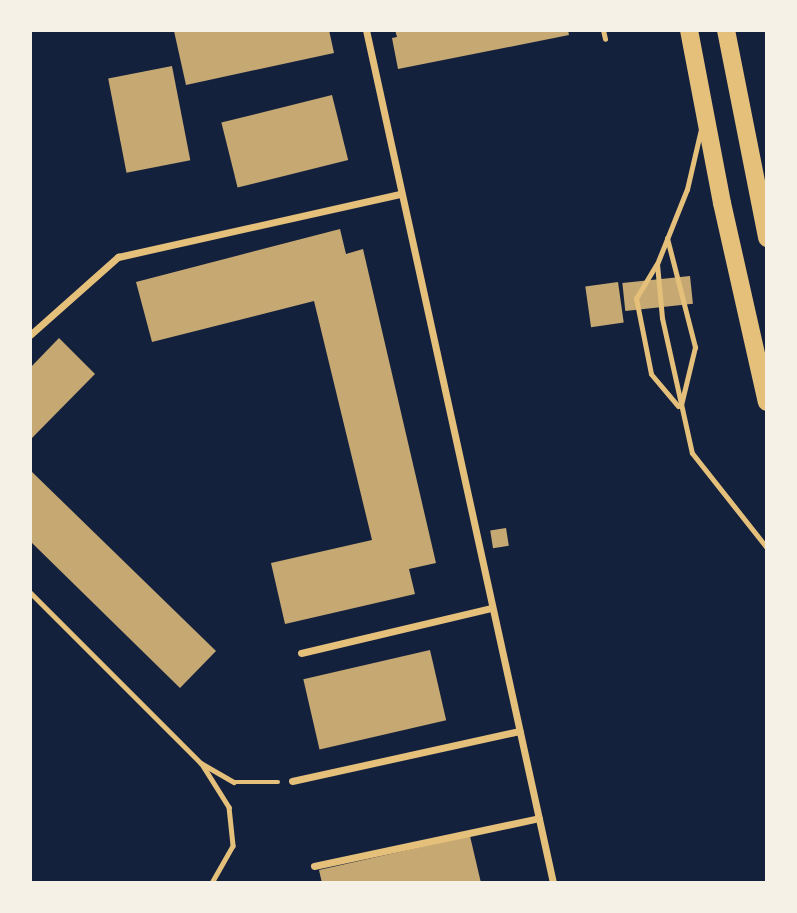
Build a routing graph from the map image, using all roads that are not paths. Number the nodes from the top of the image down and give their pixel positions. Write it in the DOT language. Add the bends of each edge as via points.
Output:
graph roads {
  1 [pos="366,30"];
  2 [pos="603,30"];
  3 [pos="689,30"];
  4 [pos="726,30"];
  5 [pos="605,39"];
  6 [pos="704,116"];
  7 [pos="401,194"];
  8 [pos="667,238"];
  9 [pos="767,238"];
  10 [pos="657,264"];
  11 [pos="30,335"];
  12 [pos="767,402"];
  13 [pos="680,408"];
  14 [pos="767,548"];
  15 [pos="492,608"];
  16 [pos="301,653"];
  17 [pos="520,731"];
  18 [pos="292,781"];
  19 [pos="539,817"];
  20 [pos="314,866"];
  21 [pos="553,883"];
  1 -- 7 [label="street"];
  2 -- 5 [label="lane"];
  3 -- 6 [label="main road"];
  4 -- 9 [label="main road"];
  6 -- 8 [label="lane" via="687,189"];
  6 -- 12 [label="main road"];
  7 -- 11 [label="street" via="118,257"];
  7 -- 15 [label="street"];
  8 -- 10 [label="lane"];
  8 -- 13 [label="lane" via="695,347"];
  10 -- 13 [label="lane" via="662,318"];
  10 -- 13 [label="lane" via="636,298 651,374"];
  13 -- 14 [label="lane" via="692,453"];
  15 -- 16 [label="street"];
  15 -- 17 [label="street"];
  17 -- 18 [label="street"];
  17 -- 19 [label="street"];
  19 -- 20 [label="street"];
  19 -- 21 [label="street"];
}
